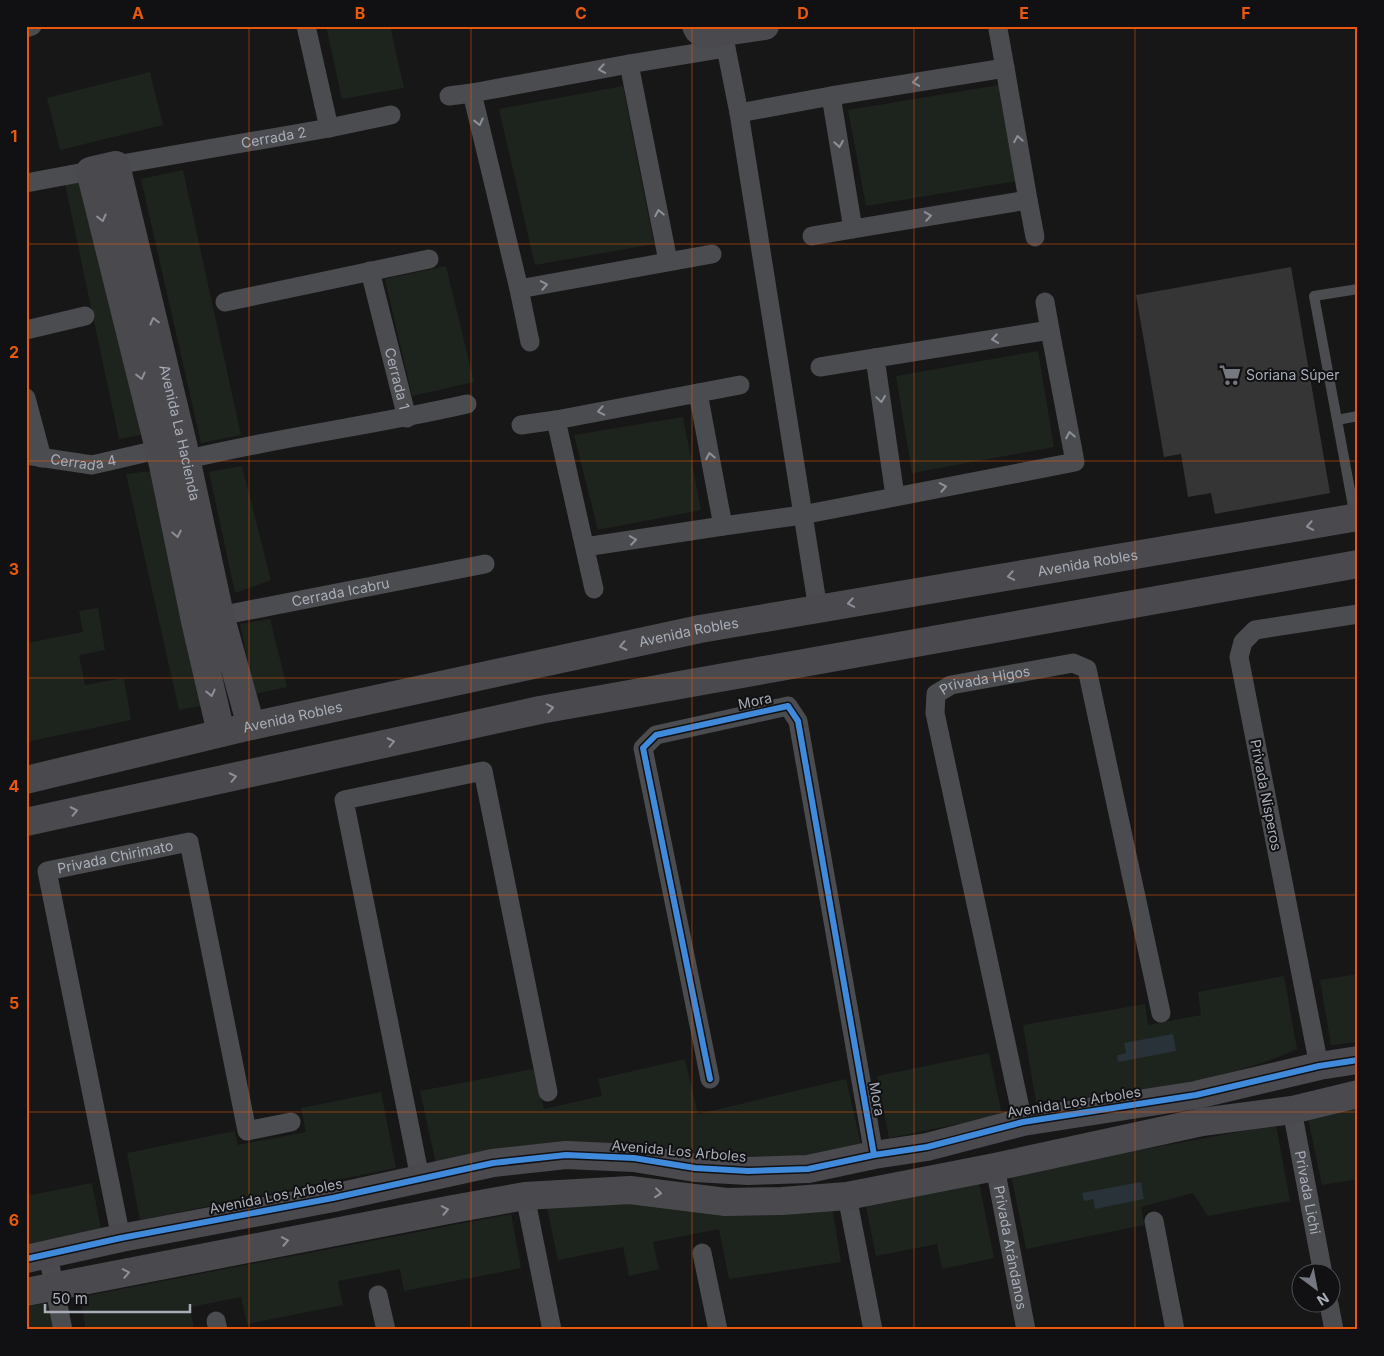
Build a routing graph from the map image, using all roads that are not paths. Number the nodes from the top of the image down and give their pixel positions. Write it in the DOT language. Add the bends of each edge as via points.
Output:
graph roads {
  1 [pos="32,26"];
  2 [pos="306,26"];
  3 [pos="696,26"];
  4 [pos="765,26"];
  5 [pos="26,28"];
  6 [pos="998,30"];
  7 [pos="724,41"];
  8 [pos="629,64"];
  9 [pos="1005,68"];
  10 [pos="472,93"];
  11 [pos="449,96"];
  12 [pos="831,96"];
  13 [pos="739,113"];
  14 [pos="391,115"];
  15 [pos="329,128"];
  16 [pos="116,165"];
  17 [pos="90,171"];
  18 [pos="26,183"];
  19 [pos="1028,200"];
  20 [pos="853,229"];
  21 [pos="812,236"];
  22 [pos="1035,237"];
  23 [pos="712,254"];
  24 [pos="430,260"];
  25 [pos="668,261"];
  26 [pos="370,271"];
  27 [pos="519,289"];
  28 [pos="1358,289"];
  29 [pos="225,302"];
  30 [pos="1045,302"];
  31 [pos="85,316"];
  32 [pos="26,330"];
  33 [pos="1050,330"];
  34 [pos="530,342"];
  35 [pos="875,358"];
  36 [pos="820,367"];
  37 [pos="740,385"];
  38 [pos="698,393"];
  39 [pos="26,398"];
  40 [pos="467,404"];
  41 [pos="1358,416"];
  42 [pos="407,418"];
  43 [pos="556,420"];
  44 [pos="1337,420"];
  45 [pos="521,425"];
  46 [pos="173,454"];
  47 [pos="34,457"];
  48 [pos="1358,468"];
  49 [pos="1347,471"];
  50 [pos="895,496"];
  51 [pos="802,515"];
  52 [pos="1357,518"];
  53 [pos="724,526"];
  54 [pos="585,547"];
  55 [pos="485,564"];
  56 [pos="1358,564"];
  57 [pos="594,589"];
  58 [pos="818,609"];
  59 [pos="1358,614"];
  60 [pos="207,618"];
  61 [pos="251,726"];
  62 [pos="220,733"];
  63 [pos="26,780"];
  64 [pos="26,822"];
  65 [pos="1160,1013"];
  66 [pos="1358,1060"];
  67 [pos="1319,1066"];
  68 [pos="710,1079"];
  69 [pos="548,1092"];
  70 [pos="1358,1094"];
  71 [pos="1196,1096"];
  72 [pos="1292,1110"];
  73 [pos="291,1122"];
  74 [pos="1023,1122"];
  75 [pos="1202,1122"];
  76 [pos="927,1147"];
  77 [pos="874,1155"];
  78 [pos="634,1158"];
  79 [pos="995,1167"];
  80 [pos="420,1178"];
  81 [pos="933,1178"];
  82 [pos="630,1190"];
  83 [pos="525,1196"];
  84 [pos="847,1196"];
  85 [pos="334,1198"];
  86 [pos="1154,1222"];
  87 [pos="339,1231"];
  88 [pos="121,1238"];
  89 [pos="702,1253"];
  90 [pos="37,1257"];
  91 [pos="1321,1264"];
  92 [pos="55,1287"];
  93 [pos="26,1292"];
  94 [pos="378,1295"];
  95 [pos="1331,1314"];
  96 [pos="63,1330"];
  97 [pos="386,1330"];
  98 [pos="552,1330"];
  99 [pos="718,1330"];
  100 [pos="873,1330"];
  101 [pos="1026,1330"];
  102 [pos="1175,1330"];
  103 [pos="1334,1330"];
  1 -- 5 [label="street"];
  2 -- 15 [label="street"];
  3 -- 7 [label="street" via="704,35"];
  4 -- 7 [label="street"];
  6 -- 9 [label="street"];
  7 -- 8 [label="street"];
  7 -- 13 [label="street"];
  8 -- 10 [label="street, one-way"];
  25 -- 8 [label="street, one-way"];
  9 -- 12 [label="street, one-way"];
  19 -- 9 [label="street, one-way"];
  10 -- 11 [label="street"];
  10 -- 27 [label="street, one-way"];
  12 -- 13 [label="street"];
  12 -- 20 [label="street, one-way"];
  13 -- 51 [label="street"];
  14 -- 15 [label="street, Cerrada 2"];
  15 -- 16 [label="street, Cerrada 2"];
  16 -- 17 [label="street"];
  46 -- 16 [label="street, Avenida La Hacienda, one-way"];
  17 -- 18 [label="street"];
  17 -- 46 [label="street, one-way"];
  20 -- 19 [label="street, one-way"];
  19 -- 22 [label="street"];
  20 -- 21 [label="street"];
  23 -- 25 [label="street"];
  24 -- 26 [label="street"];
  27 -- 25 [label="street, one-way"];
  26 -- 29 [label="street"];
  26 -- 42 [label="street, Cerrada 1"];
  27 -- 34 [label="street"];
  28 -- 44 [label="lane" via="1314,296"];
  30 -- 33 [label="street"];
  31 -- 32 [label="street"];
  33 -- 35 [label="street, one-way"];
  50 -- 33 [label="street, one-way" via="1075,462"];
  35 -- 36 [label="street"];
  35 -- 50 [label="street, one-way"];
  37 -- 38 [label="street"];
  38 -- 43 [label="street, one-way"];
  53 -- 38 [label="street, one-way"];
  39 -- 47 [label="street, Cerrada 4"];
  40 -- 42 [label="street"];
  41 -- 44 [label="lane"];
  42 -- 46 [label="street, Cerrada 1"];
  43 -- 45 [label="street"];
  43 -- 54 [label="street"];
  44 -- 49 [label="lane"];
  46 -- 47 [label="street, Cerrada 4" via="92,465"];
  46 -- 60 [label="street, Avenida La Hacienda"];
  48 -- 49 [label="lane"];
  49 -- 52 [label="lane"];
  50 -- 51 [label="street"];
  51 -- 53 [label="street"];
  51 -- 58 [label="street"];
  52 -- 58 [label="street, Avenida Robles, one-way"];
  54 -- 53 [label="street, one-way"];
  54 -- 57 [label="street"];
  55 -- 60 [label="street, Cerrada Icabru"];
  64 -- 56 [label="street, one-way" via="540,710"];
  58 -- 61 [label="street, Avenida Robles, one-way" via="700,629"];
  59 -- 67 [label="street, Privada Nisperos" via="1255,630 1243,642 1239,657"];
  60 -- 61 [label="street, Avenida La Hacienda"];
  60 -- 62 [label="street, one-way"];
  61 -- 62 [label="street, Avenida Robles"];
  62 -- 63 [label="street, Avenida Robles"];
  65 -- 74 [label="street, Privada Higos" via="1088,668 1073,663 951,685 936,694 935,714"];
  66 -- 67 [label="street, Avenida Los Arboles"];
  67 -- 71 [label="street, Avenida Los Arboles"];
  68 -- 77 [label="street, Mora" via="643,748 656,735 788,706 798,721"];
  69 -- 80 [label="street" via="483,771 344,800"];
  70 -- 72 [label="street"];
  71 -- 74 [label="street, Avenida Los Arboles"];
  71 -- 75 [label="street"];
  72 -- 75 [label="street"];
  72 -- 91 [label="street, Privada Lichi"];
  73 -- 88 [label="street, Privada Chirimato" via="247,1131 189,842 47,871"];
  74 -- 76 [label="street, Avenida Los Arboles"];
  75 -- 79 [label="street"];
  76 -- 77 [label="street, Avenida Los Arboles"];
  76 -- 81 [label="street"];
  77 -- 78 [label="street, Avenida Los Arboles" via="808,1169 748,1171 695,1168"];
  78 -- 80 [label="street, Avenida Los Arboles" via="566,1155 493,1163"];
  78 -- 82 [label="street"];
  79 -- 81 [label="street"];
  79 -- 101 [label="street, Privada Arándanos"];
  80 -- 85 [label="street, Avenida Los Arboles"];
  81 -- 84 [label="street"];
  82 -- 83 [label="street"];
  82 -- 84 [label="street, one-way" via="726,1202"];
  87 -- 83 [label="street, one-way"];
  83 -- 98 [label="street"];
  84 -- 100 [label="street"];
  85 -- 87 [label="street"];
  85 -- 88 [label="street, Avenida Los Arboles"];
  86 -- 102 [label="street"];
  92 -- 87 [label="street, one-way"];
  88 -- 90 [label="street, Avenida Los Arboles"];
  89 -- 99 [label="street"];
  90 -- 92 [label="street"];
  92 -- 93 [label="street"];
  92 -- 96 [label="street"];
  94 -- 97 [label="street"];
  95 -- 103 [label="street"];
}
